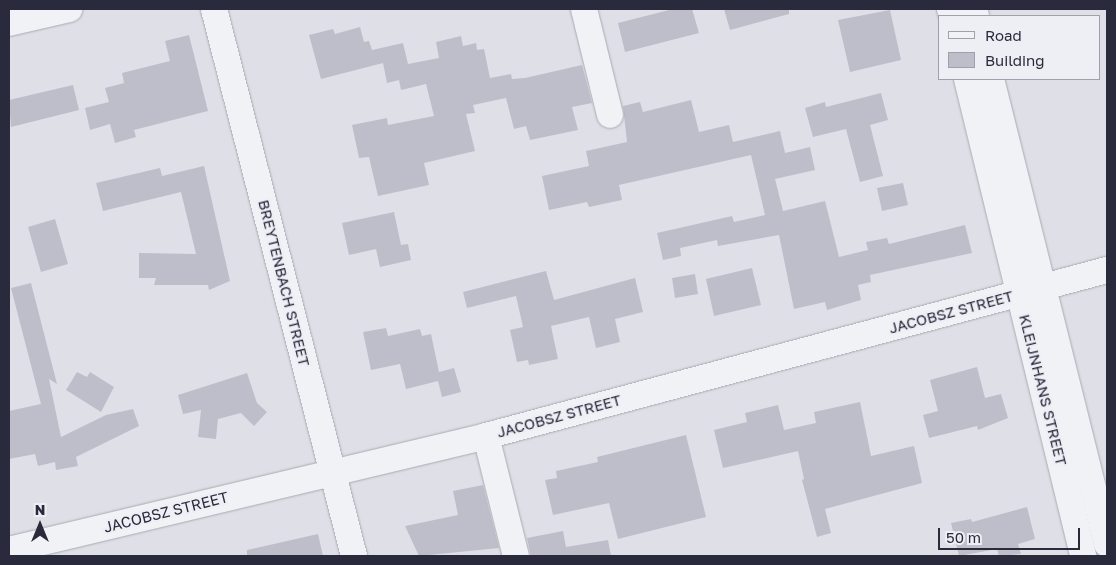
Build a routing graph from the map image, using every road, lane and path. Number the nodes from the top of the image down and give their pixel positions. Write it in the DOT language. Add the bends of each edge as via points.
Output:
graph roads {
  1 [pos="69,9"];
  2 [pos="214,9"];
  3 [pos="584,9"];
  4 [pos="9,23"];
  5 [pos="967,80"];
  6 [pos="991,80"];
  7 [pos="610,115"];
  8 [pos="1107,270"];
  9 [pos="1031,290"];
  10 [pos="486,436"];
  11 [pos="332,471"];
  12 [pos="1107,544"];
  13 [pos="9,550"];
  14 [pos="354,556"];
  15 [pos="516,556"];
  16 [pos="1083,556"];
  1 -- 4 [label="street"];
  2 -- 11 [label="street, BREYTENBACH STREET"];
  3 -- 7 [label="street"];
  5 -- 9 [label="street, KLEIJNHANS STREET"];
  6 -- 9 [label="street, KLEIJNHANS STREET"];
  8 -- 9 [label="street, JACOBSZ STREET"];
  9 -- 10 [label="street, JACOBSZ STREET"];
  9 -- 12 [label="street, KLEIJNHANS STREET"];
  9 -- 16 [label="street, KLEIJNHANS STREET"];
  10 -- 11 [label="street, JACOBSZ STREET"];
  10 -- 15 [label="street"];
  11 -- 13 [label="street, JACOBSZ STREET"];
  11 -- 14 [label="street, BREYTENBACH STREET"];
}
